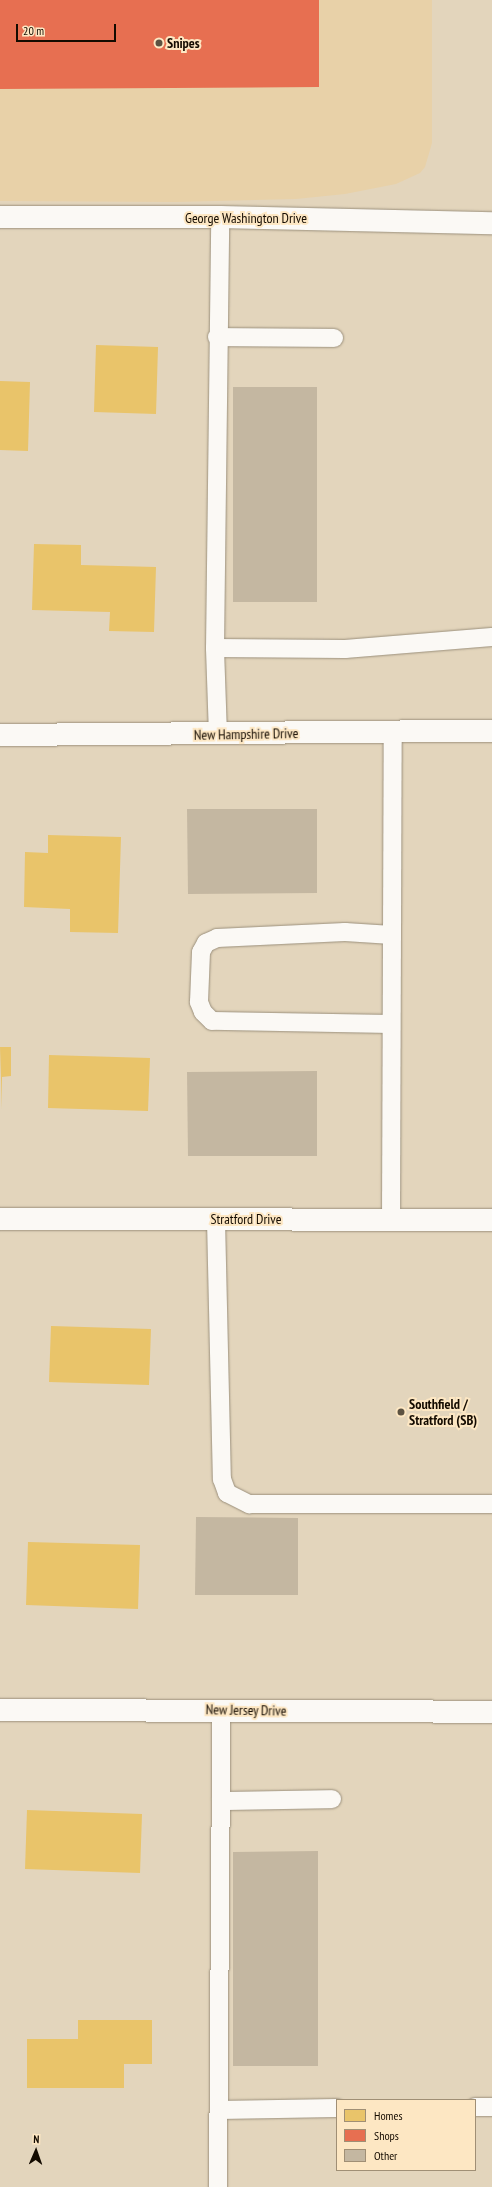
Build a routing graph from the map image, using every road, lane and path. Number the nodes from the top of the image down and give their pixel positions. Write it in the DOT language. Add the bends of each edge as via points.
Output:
graph roads {
  1 [pos="0,217"];
  2 [pos="220,217"];
  3 [pos="492,223"];
  4 [pos="218,337"];
  5 [pos="334,338"];
  6 [pos="492,637"];
  7 [pos="215,648"];
  8 [pos="492,731"];
  9 [pos="392,732"];
  10 [pos="218,734"];
  11 [pos="0,735"];
  12 [pos="392,935"];
  13 [pos="391,1024"];
  14 [pos="391,1218"];
  15 [pos="0,1219"];
  16 [pos="216,1220"];
  17 [pos="492,1220"];
  18 [pos="492,1504"];
  19 [pos="0,1710"];
  20 [pos="221,1710"];
  21 [pos="492,1712"];
  22 [pos="332,1799"];
  23 [pos="221,1801"];
  24 [pos="476,2107"];
  25 [pos="492,2107"];
  26 [pos="336,2108"];
  27 [pos="219,2110"];
  28 [pos="218,2187"];
  1 -- 2 [label="street, George Washington Drive"];
  2 -- 3 [label="street, George Washington Drive"];
  2 -- 4 [label="lane"];
  4 -- 5 [label="lane"];
  4 -- 7 [label="lane"];
  6 -- 7 [label="lane" via="345,649"];
  7 -- 10 [label="lane"];
  8 -- 9 [label="street, New Hampshire Drive"];
  9 -- 10 [label="street, New Hampshire Drive"];
  9 -- 12 [label="lane"];
  10 -- 11 [label="street, New Hampshire Drive"];
  12 -- 13 [label="lane"];
  12 -- 13 [label="lane" via="345,932 217,938 206,942 200,952 199,1002 202,1012 212,1021"];
  13 -- 14 [label="lane"];
  14 -- 16 [label="street, Stratford Drive"];
  14 -- 17 [label="street, Stratford Drive"];
  15 -- 16 [label="street, Stratford Drive"];
  16 -- 18 [label="lane" via="222,1479 227,1494 249,1504"];
  19 -- 20 [label="street, New Jersey Drive"];
  20 -- 21 [label="street, New Jersey Drive"];
  20 -- 23 [label="lane"];
  22 -- 23 [label="lane"];
  23 -- 27 [label="lane"];
  24 -- 25 [label="lane"];
  26 -- 27 [label="lane"];
  27 -- 28 [label="lane"];
}
